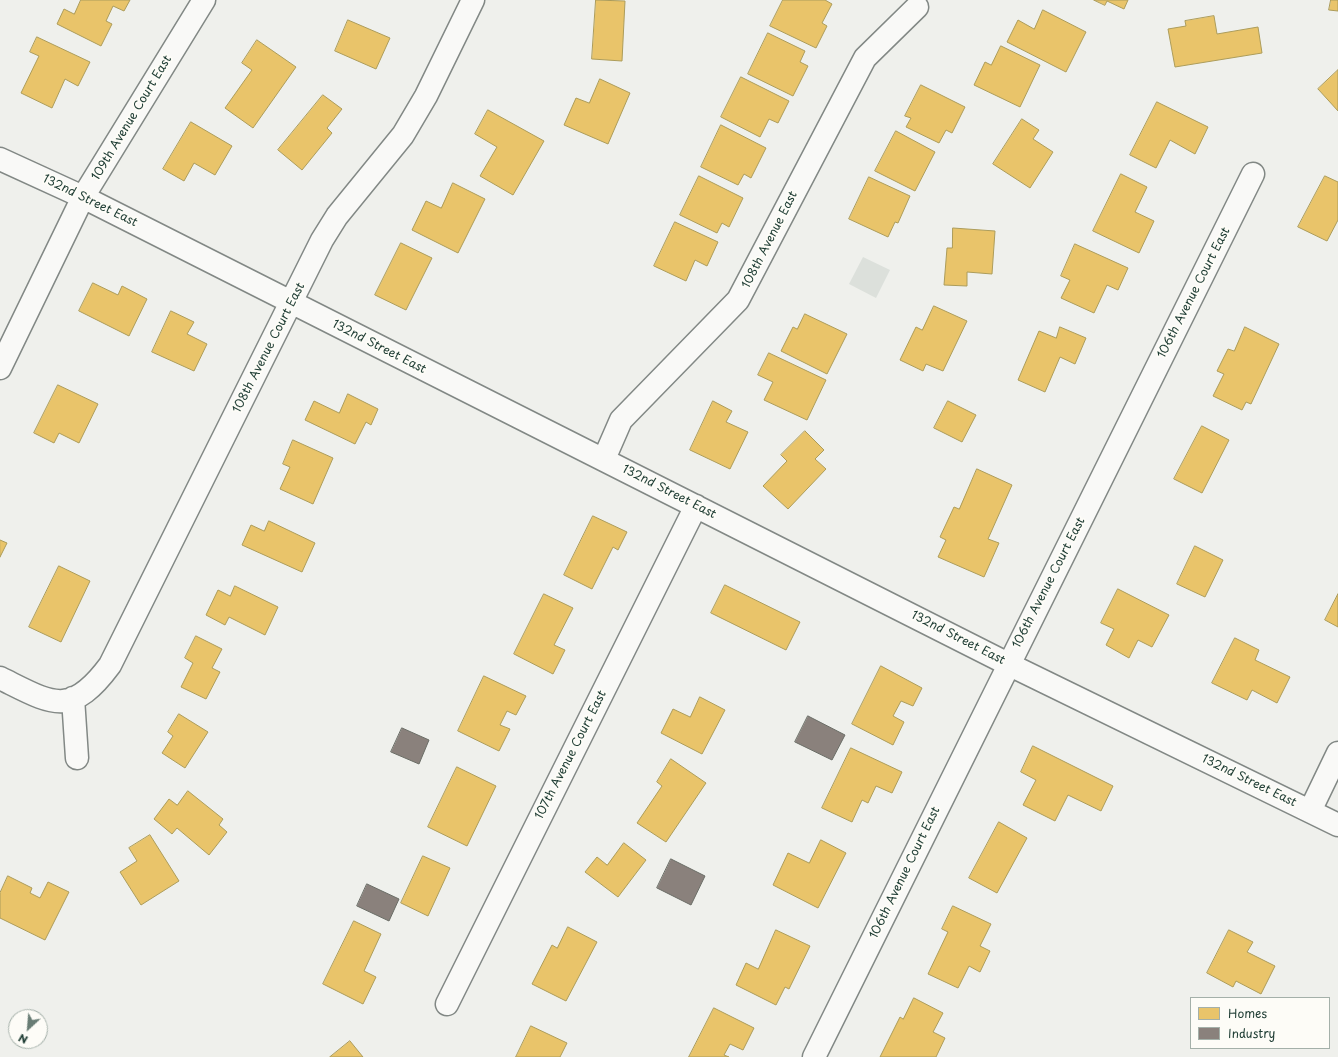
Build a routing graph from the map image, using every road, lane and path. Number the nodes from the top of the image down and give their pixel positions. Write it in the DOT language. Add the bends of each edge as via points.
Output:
graph roads {
  1 [pos="204,0"];
  2 [pos="473,0"];
  3 [pos="917,7"];
  4 [pos="0,159"];
  5 [pos="1253,174"];
  6 [pos="83,198"];
  7 [pos="292,303"];
  8 [pos="0,368"];
  9 [pos="604,459"];
  10 [pos="696,506"];
  11 [pos="1008,664"];
  12 [pos="0,678"];
  13 [pos="73,698"];
  14 [pos="1338,753"];
  15 [pos="77,758"];
  16 [pos="1310,811"];
  17 [pos="1338,825"];
  18 [pos="447,1004"];
  19 [pos="814,1057"];
  1 -- 6 [label="street, 109th Avenue Court East"];
  2 -- 7 [label="street, 108th Avenue Court East" via="426,96 403,135 337,216 322,240"];
  3 -- 9 [label="street, 108th Avenue East" via="865,58 738,300 621,420"];
  4 -- 6 [label="street, 132nd Street East"];
  5 -- 11 [label="street, 106th Avenue Court East"];
  6 -- 7 [label="street, 132nd Street East"];
  6 -- 8 [label="street, 109th Avenue Court East"];
  7 -- 9 [label="street, 132nd Street East"];
  7 -- 13 [label="street, 108th Avenue Court East" via="110,665 89,690 80,697"];
  9 -- 10 [label="street, 132nd Street East"];
  10 -- 11 [label="street, 132nd Street East"];
  10 -- 18 [label="street, 107th Avenue Court East"];
  11 -- 16 [label="street, 132nd Street East"];
  11 -- 19 [label="street, 106th Avenue Court East"];
  12 -- 13 [label="street" via="51,701"];
  13 -- 15 [label="street"];
  14 -- 16 [label="street"];
  16 -- 17 [label="street, 132nd Street East"];
}
